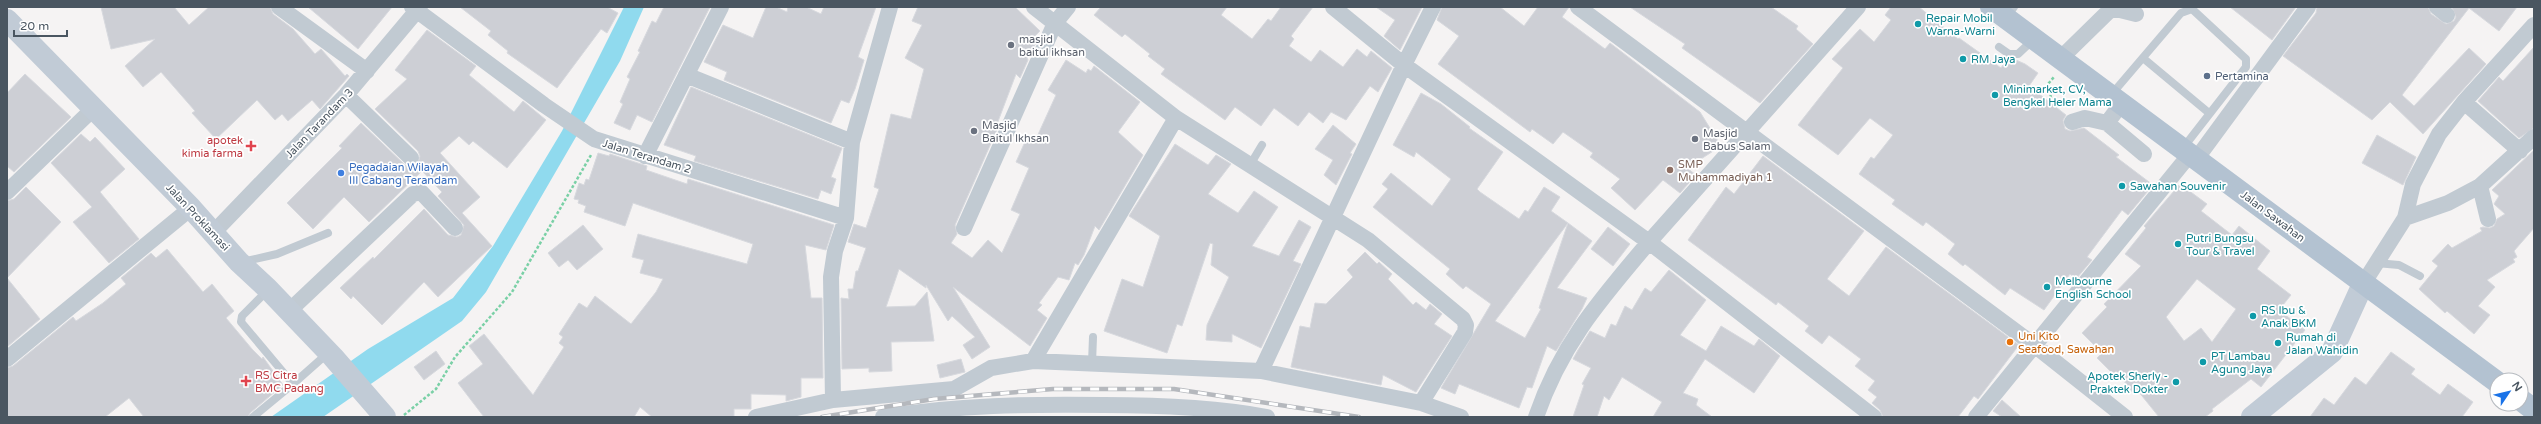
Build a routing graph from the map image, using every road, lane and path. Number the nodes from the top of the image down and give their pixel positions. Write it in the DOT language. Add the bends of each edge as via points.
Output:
graph roads {
  1 [pos="280,7"];
  2 [pos="721,7"];
  3 [pos="890,7"];
  4 [pos="1034,7"];
  5 [pos="1068,7"];
  6 [pos="1333,7"];
  7 [pos="1433,7"];
  8 [pos="1578,7"];
  9 [pos="1858,7"];
  10 [pos="2308,7"];
  11 [pos="416,8"];
  12 [pos="2004,10"];
  13 [pos="2136,14"];
  14 [pos="7,20"];
  15 [pos="1055,23"];
  16 [pos="2534,25"];
  17 [pos="2034,39"];
  18 [pos="1999,47"];
  19 [pos="2061,58"];
  20 [pos="2143,58"];
  21 [pos="1404,65"];
  22 [pos="367,71"];
  23 [pos="686,75"];
  24 [pos="346,95"];
  25 [pos="2117,99"];
  26 [pos="2464,102"];
  27 [pos="93,109"];
  28 [pos="2209,113"];
  29 [pos="1176,118"];
  30 [pos="2072,122"];
  31 [pos="2107,123"];
  32 [pos="1747,132"];
  33 [pos="2534,137"];
  34 [pos="596,140"];
  35 [pos="852,142"];
  36 [pos="1262,145"];
  37 [pos="2520,151"];
  38 [pos="2190,153"];
  39 [pos="2144,154"];
  40 [pos="645,156"];
  41 [pos="411,158"];
  42 [pos="1250,165"];
  43 [pos="2480,186"];
  44 [pos="7,192"];
  45 [pos="191,208"];
  46 [pos="846,218"];
  47 [pos="1333,218"];
  48 [pos="2405,218"];
  49 [pos="2488,219"];
  50 [pos="455,228"];
  51 [pos="964,228"];
  52 [pos="213,233"];
  53 [pos="328,233"];
  54 [pos="1648,242"];
  55 [pos="239,262"];
  56 [pos="2376,263"];
  57 [pos="2420,276"];
  58 [pos="2363,284"];
  59 [pos="268,289"];
  60 [pos="289,311"];
  61 [pos="1093,337"];
  62 [pos="2034,345"];
  63 [pos="331,355"];
  64 [pos="7,359"];
  65 [pos="1033,362"];
  66 [pos="1092,363"];
  67 [pos="1261,371"];
  68 [pos="2489,376"];
  69 [pos="293,384"];
  70 [pos="833,400"];
  71 [pos="1421,403"];
  72 [pos="382,413"];
  73 [pos="252,417"];
  74 [pos="402,417"];
  75 [pos="756,417"];
  76 [pos="883,417"];
  77 [pos="1268,417"];
  78 [pos="1461,417"];
  79 [pos="1536,417"];
  80 [pos="1874,417"];
  81 [pos="1976,417"];
  82 [pos="2126,417"];
  83 [pos="2252,417"];
  1 -- 22 [label="street"];
  2 -- 23 [label="street"];
  3 -- 35 [label="street"];
  4 -- 15 [label="street"];
  5 -- 15 [label="street"];
  6 -- 21 [label="street"];
  7 -- 21 [label="street"];
  8 -- 32 [label="street"];
  9 -- 32 [label="street"];
  10 -- 38 [label="street"];
  11 -- 22 [label="street, Jalan Tarandam 3"];
  11 -- 34 [label="street, Jalan Terandam 2" via="565,120"];
  12 -- 17 [label="main road, Jalan Sawahan"];
  13 -- 19 [label="street" via="2116,9 2109,11"];
  14 -- 27 [label="main road, Jalan Proklamasi"];
  15 -- 29 [label="street"];
  15 -- 51 [label="street"];
  16 -- 26 [label="street"];
  17 -- 18 [label="lane" via="2018,54 2009,54"];
  17 -- 19 [label="main road, Jalan Sawahan"];
  19 -- 25 [label="main road, Jalan Sawahan"];
  20 -- 25 [label="lane"];
  20 -- 28 [label="lane"];
  20 -- 28 [label="lane" via="2181,13 2192,9 2246,60 2246,68"];
  21 -- 47 [label="street"];
  21 -- 54 [label="street"];
  22 -- 24 [label="street, Jalan Tarandam 3"];
  23 -- 35 [label="street"];
  23 -- 40 [label="street"];
  24 -- 41 [label="street"];
  24 -- 52 [label="street, Jalan Tarandam 3"];
  25 -- 31 [label="street"];
  25 -- 38 [label="main road, Jalan Sawahan"];
  26 -- 37 [label="street"];
  26 -- 48 [label="street" via="2439,134 2424,162 2413,184"];
  27 -- 44 [label="street"];
  27 -- 45 [label="main road, Jalan Proklamasi"];
  28 -- 38 [label="lane"];
  29 -- 42 [label="street"];
  29 -- 65 [label="street"];
  30 -- 31 [label="street" via="2085,118"];
  31 -- 39 [label="street"];
  32 -- 54 [label="street"];
  32 -- 62 [label="street"];
  33 -- 37 [label="street"];
  34 -- 40 [label="street, Jalan Terandam 2"];
  34 -- 74 [label="path" via="512,292 456,357 436,389"];
  35 -- 46 [label="street"];
  36 -- 42 [label="lane"];
  37 -- 43 [label="street"];
  38 -- 58 [label="main road, Jalan Sawahan"];
  38 -- 62 [label="street"];
  40 -- 46 [label="street, Jalan Terandam 2"];
  42 -- 47 [label="street"];
  43 -- 48 [label="street" via="2448,203"];
  43 -- 49 [label="street"];
  45 -- 52 [label="main road, Jalan Proklamasi"];
  45 -- 64 [label="street"];
  46 -- 70 [label="street" via="835,251 831,277"];
  47 -- 67 [label="street"];
  47 -- 71 [label="street" via="1368,240 1463,319 1465,332"];
  48 -- 56 [label="street"];
  50 -- 60 [label="street" via="421,192 413,194"];
  52 -- 55 [label="main road, Jalan Proklamasi"];
  53 -- 55 [label="lane" via="277,254"];
  54 -- 79 [label="street" via="1590,311 1571,339"];
  54 -- 80 [label="street"];
  55 -- 59 [label="main road, Jalan Proklamasi"];
  56 -- 57 [label="lane" via="2399,265"];
  56 -- 58 [label="street"];
  58 -- 68 [label="main road, Jalan Sawahan"];
  58 -- 83 [label="main road" via="2332,352"];
  59 -- 60 [label="main road, Jalan Proklamasi"];
  59 -- 69 [label="lane" via="242,316 241,322"];
  60 -- 63 [label="main road, Jalan Proklamasi"];
  61 -- 66 [label="lane"];
  62 -- 81 [label="street"];
  62 -- 82 [label="street"];
  63 -- 69 [label="lane"];
  63 -- 72 [label="main road, Jalan Proklamasi"];
  65 -- 66 [label="street"];
  65 -- 70 [label="street" via="990,368 954,389"];
  66 -- 67 [label="street"];
  67 -- 71 [label="street"];
  69 -- 73 [label="lane"];
  70 -- 75 [label="street"];
  71 -- 78 [label="street"];
  76 -- 77 [label="street" via="1027,404 1145,405 1214,409"];
}
